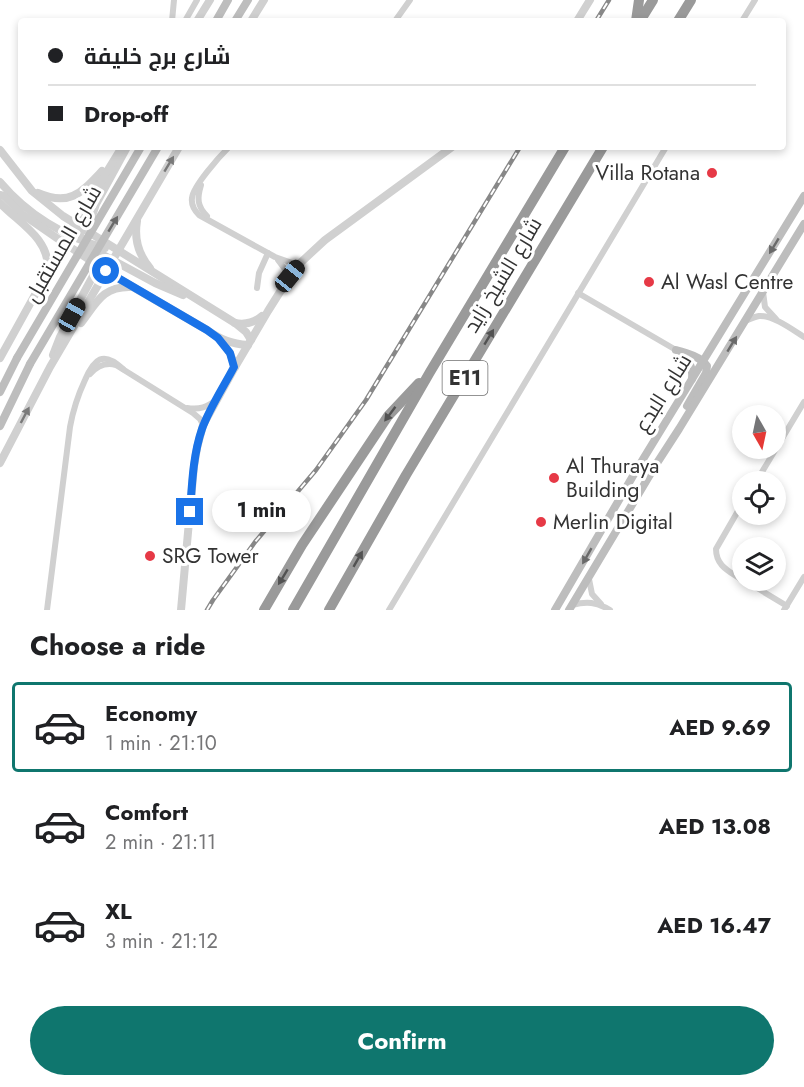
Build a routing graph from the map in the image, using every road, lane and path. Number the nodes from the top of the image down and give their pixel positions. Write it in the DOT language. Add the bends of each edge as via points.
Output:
graph roads {
  1 [pos="174,0"];
  2 [pos="197,0"];
  3 [pos="210,0"];
  4 [pos="228,0"];
  5 [pos="248,0"];
  6 [pos="264,0"];
  7 [pos="410,0"];
  8 [pos="584,0"];
  9 [pos="590,0"];
  10 [pos="639,0"];
  11 [pos="653,0"];
  12 [pos="691,0"];
  13 [pos="755,0"];
  14 [pos="172,18"];
  15 [pos="186,18"];
  16 [pos="200,18"];
  17 [pos="218,18"];
  18 [pos="237,18"];
  19 [pos="253,18"];
  20 [pos="397,18"];
  21 [pos="574,18"];
  22 [pos="579,18"];
  23 [pos="638,18"];
  24 [pos="640,18"];
  25 [pos="680,18"];
  26 [pos="744,18"];
  27 [pos="0,150"];
  28 [pos="120,150"];
  29 [pos="125,150"];
  30 [pos="139,150"];
  31 [pos="156,150"];
  32 [pos="177,150"];
  33 [pos="226,150"];
  34 [pos="448,150"];
  35 [pos="563,150"];
  36 [pos="601,150"];
  37 [pos="664,150"];
  38 [pos="112,161"];
  39 [pos="0,182"];
  40 [pos="28,187"];
  41 [pos="0,195"];
  42 [pos="804,196"];
  43 [pos="0,203"];
  44 [pos="141,211"];
  45 [pos="75,224"];
  46 [pos="804,224"];
  47 [pos="91,234"];
  48 [pos="68,235"];
  49 [pos="64,243"];
  50 [pos="89,245"];
  51 [pos="118,251"];
  52 [pos="268,253"];
  53 [pos="275,257"];
  54 [pos="91,260"];
  55 [pos="113,260"];
  56 [pos="298,266"];
  57 [pos="106,271"];
  58 [pos="47,274"];
  59 [pos="158,275"];
  60 [pos="290,276"];
  61 [pos="133,287"];
  62 [pos="257,288"];
  63 [pos="763,291"];
  64 [pos="578,293"];
  65 [pos="200,301"];
  66 [pos="268,311"];
  67 [pos="745,321"];
  68 [pos="235,322"];
  69 [pos="781,323"];
  70 [pos="70,332"];
  71 [pos="804,337"];
  72 [pos="218,338"];
  73 [pos="249,342"];
  74 [pos="676,350"];
  75 [pos="0,358"];
  76 [pos="704,362"];
  77 [pos="50,367"];
  78 [pos="234,367"];
  79 [pos="430,372"];
  80 [pos="691,382"];
  81 [pos="0,392"];
  82 [pos="217,399"];
  83 [pos="804,402"];
  84 [pos="184,407"];
  85 [pos="203,425"];
  86 [pos="0,426"];
  87 [pos="680,429"];
  88 [pos="0,463"];
  89 [pos="763,471"];
  90 [pos="732,521"];
  91 [pos="732,573"];
  92 [pos="804,577"];
  93 [pos="589,579"];
  94 [pos="760,591"];
  95 [pos="571,607"];
  96 [pos="48,608"];
  97 [pos="182,608"];
  98 [pos="606,608"];
  99 [pos="785,608"];
  100 [pos="56,610"];
  101 [pos="264,610"];
  102 [pos="293,610"];
  103 [pos="329,610"];
  104 [pos="389,610"];
  105 [pos="555,610"];
  1 -- 14 [label="street"];
  2 -- 15 [label="street"];
  3 -- 16 [label="street"];
  4 -- 17 [label="main road"];
  5 -- 18 [label="main road"];
  6 -- 19 [label="street"];
  7 -- 20 [label="street"];
  8 -- 21 [label="street"];
  9 -- 22 [label="street"];
  10 -- 23 [label="highway"];
  11 -- 24 [label="highway"];
  12 -- 25 [label="highway"];
  13 -- 26 [label="street"];
  27 -- 40 [label="street"];
  28 -- 38 [label="street, شارع المستقبل"];
  29 -- 47 [label="street" via="96,204"];
  30 -- 81 [label="main road, شارع المستقبل, bridge"];
  86 -- 31 [label="main road, شارع المستقبل, one-way, bridge" via="30,364"];
  44 -- 32 [label="street, one-way"];
  33 -- 52 [label="street" via="203,178 198,204 212,221"];
  34 -- 56 [label="street" via="330,236"];
  35 -- 79 [label="highway, شارع الشيخ زايد / E11"];
  103 -- 36 [label="highway, شارع الشيخ زايد / E11, one-way"];
  37 -- 64 [label="street"];
  38 -- 40 [label="street" via="86,188 71,197 45,196"];
  38 -- 45 [label="street, شارع المستقبل"];
  39 -- 48 [label="street" via="24,206"];
  40 -- 45 [label="street"];
  41 -- 49 [label="street"];
  42 -- 76 [label="main road, شارع البدع, one-way"];
  43 -- 58 [label="street" via="42,244"];
  44 -- 51 [label="street"];
  44 -- 59 [label="street" via="137,244 145,262"];
  45 -- 47 [label="street"];
  45 -- 48 [label="street, شارع المستقبل"];
  45 -- 50 [label="street"];
  46 -- 63 [label="main road, شارع البدع"];
  47 -- 50 [label="street"];
  47 -- 51 [label="street"];
  48 -- 49 [label="street, شارع المستقبل"];
  48 -- 50 [label="street"];
  49 -- 50 [label="street"];
  49 -- 54 [label="street"];
  49 -- 58 [label="street, شارع المستقبل"];
  50 -- 51 [label="street"];
  50 -- 54 [label="street"];
  50 -- 55 [label="street"];
  50 -- 57 [label="street"];
  51 -- 55 [label="street"];
  51 -- 59 [label="street"];
  52 -- 53 [label="street"];
  52 -- 62 [label="street"];
  53 -- 56 [label="street"];
  53 -- 60 [label="street"];
  54 -- 57 [label="street"];
  54 -- 77 [label="street" via="93,276 60,337"];
  55 -- 57 [label="street"];
  55 -- 65 [label="street"];
  56 -- 60 [label="street"];
  57 -- 61 [label="street"];
  57 -- 70 [label="street"];
  58 -- 75 [label="street, شارع المستقبل"];
  59 -- 65 [label="street"];
  60 -- 66 [label="street"];
  61 -- 70 [label="street" via="107,292"];
  61 -- 72 [label="street"];
  63 -- 67 [label="main road, شارع البدع"];
  63 -- 69 [label="street" via="765,308"];
  64 -- 74 [label="street"];
  64 -- 104 [label="street"];
  65 -- 68 [label="street"];
  66 -- 68 [label="street" via="253,322"];
  66 -- 73 [label="street"];
  67 -- 69 [label="street" via="760,316"];
  87 -- 67 [label="main road, شارع البدع, one-way"];
  68 -- 73 [label="street"];
  69 -- 71 [label="street"];
  70 -- 77 [label="street"];
  72 -- 73 [label="street" via="233,343"];
  72 -- 78 [label="street" via="230,353"];
  73 -- 78 [label="street"];
  74 -- 76 [label="main road"];
  74 -- 80 [label="main road" via="689,362"];
  76 -- 80 [label="main road, شارع البدع"];
  76 -- 87 [label="main road" via="707,371 684,412"];
  88 -- 77 [label="street, one-way"];
  78 -- 82 [label="street"];
  79 -- 101 [label="highway, one-way" via="388,416"];
  79 -- 102 [label="highway, شارع الشيخ زايد / E11"];
  80 -- 105 [label="main road, شارع البدع, one-way"];
  82 -- 84 [label="street" via="204,408"];
  82 -- 85 [label="street"];
  83 -- 89 [label="street"];
  84 -- 85 [label="street"];
  84 -- 96 [label="street" via="111,364 101,365 85,379 70,427"];
  85 -- 97 [label="street" via="194,466"];
  87 -- 93 [label="main road, شارع البدع"];
  90 -- 91 [label="street" via="716,549 718,563"];
  92 -- 99 [label="street"];
  93 -- 95 [label="main road, شارع البدع"];
  93 -- 98 [label="street" via="592,594"];
  94 -- 99 [label="street"];
  95 -- 98 [label="street" via="590,602"];
  96 -- 100 [label="street"];
}
